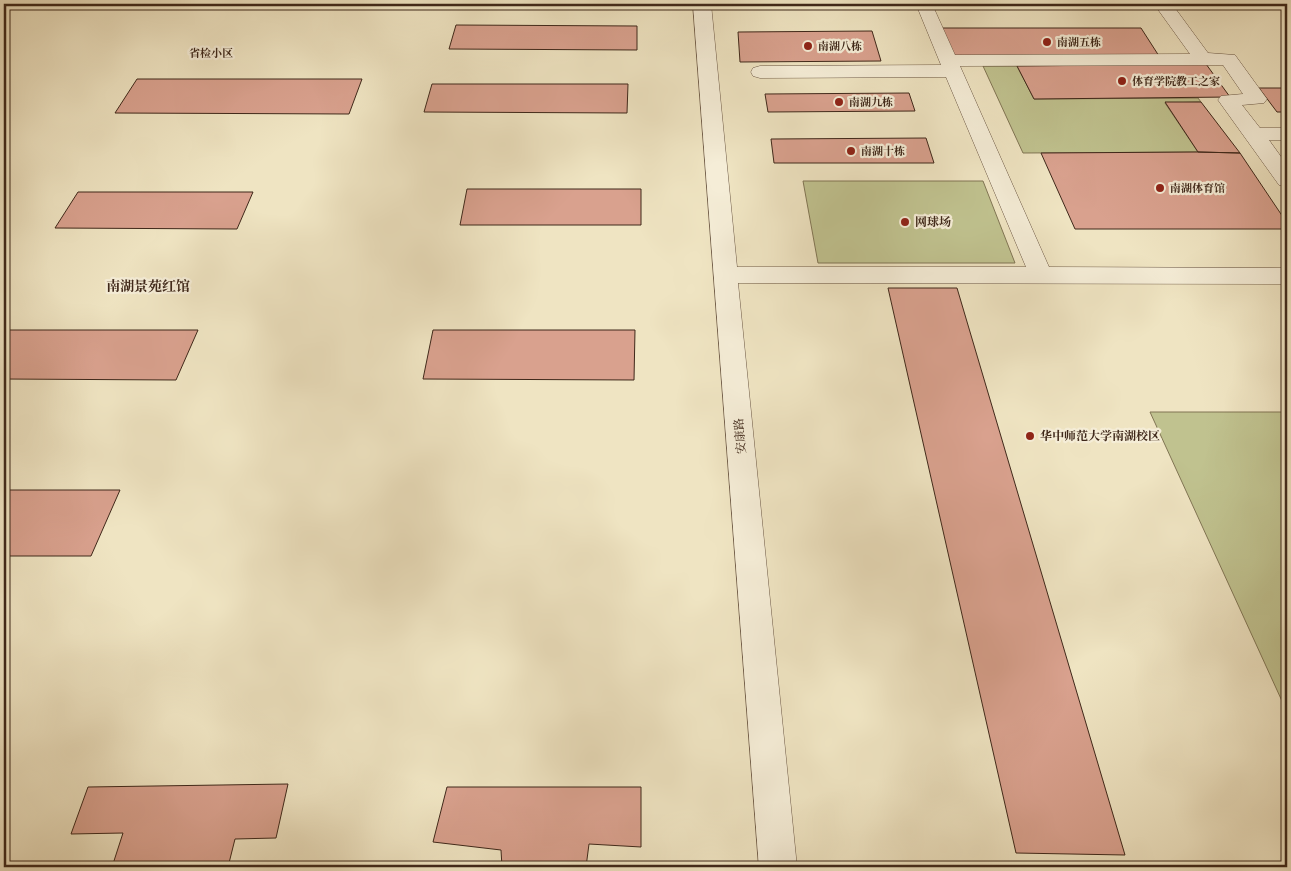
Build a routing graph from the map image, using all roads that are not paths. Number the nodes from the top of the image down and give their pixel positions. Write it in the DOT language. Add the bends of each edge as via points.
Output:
graph roads {
  1 [pos="702,4"];
  2 [pos="924,4"];
  3 [pos="1163,4"];
  4 [pos="1203,58"];
  5 [pos="949,66"];
  6 [pos="760,72"];
  7 [pos="1254,134"];
  8 [pos="1287,134"];
  9 [pos="1287,180"];
  10 [pos="726,275"];
  11 [pos="1041,275"];
  12 [pos="1287,276"];
  13 [pos="778,867"];
  1 -- 10 [label="street, 安康路"];
  2 -- 5 [label="street"];
  3 -- 4 [label="street"];
  4 -- 5 [label="street"];
  4 -- 7 [label="street" via="1228,59 1257,98 1228,100"];
  5 -- 6 [label="street"];
  5 -- 11 [label="street"];
  7 -- 8 [label="street"];
  7 -- 9 [label="street"];
  10 -- 11 [label="street"];
  10 -- 13 [label="street, 安康路"];
  11 -- 12 [label="street"];
}
